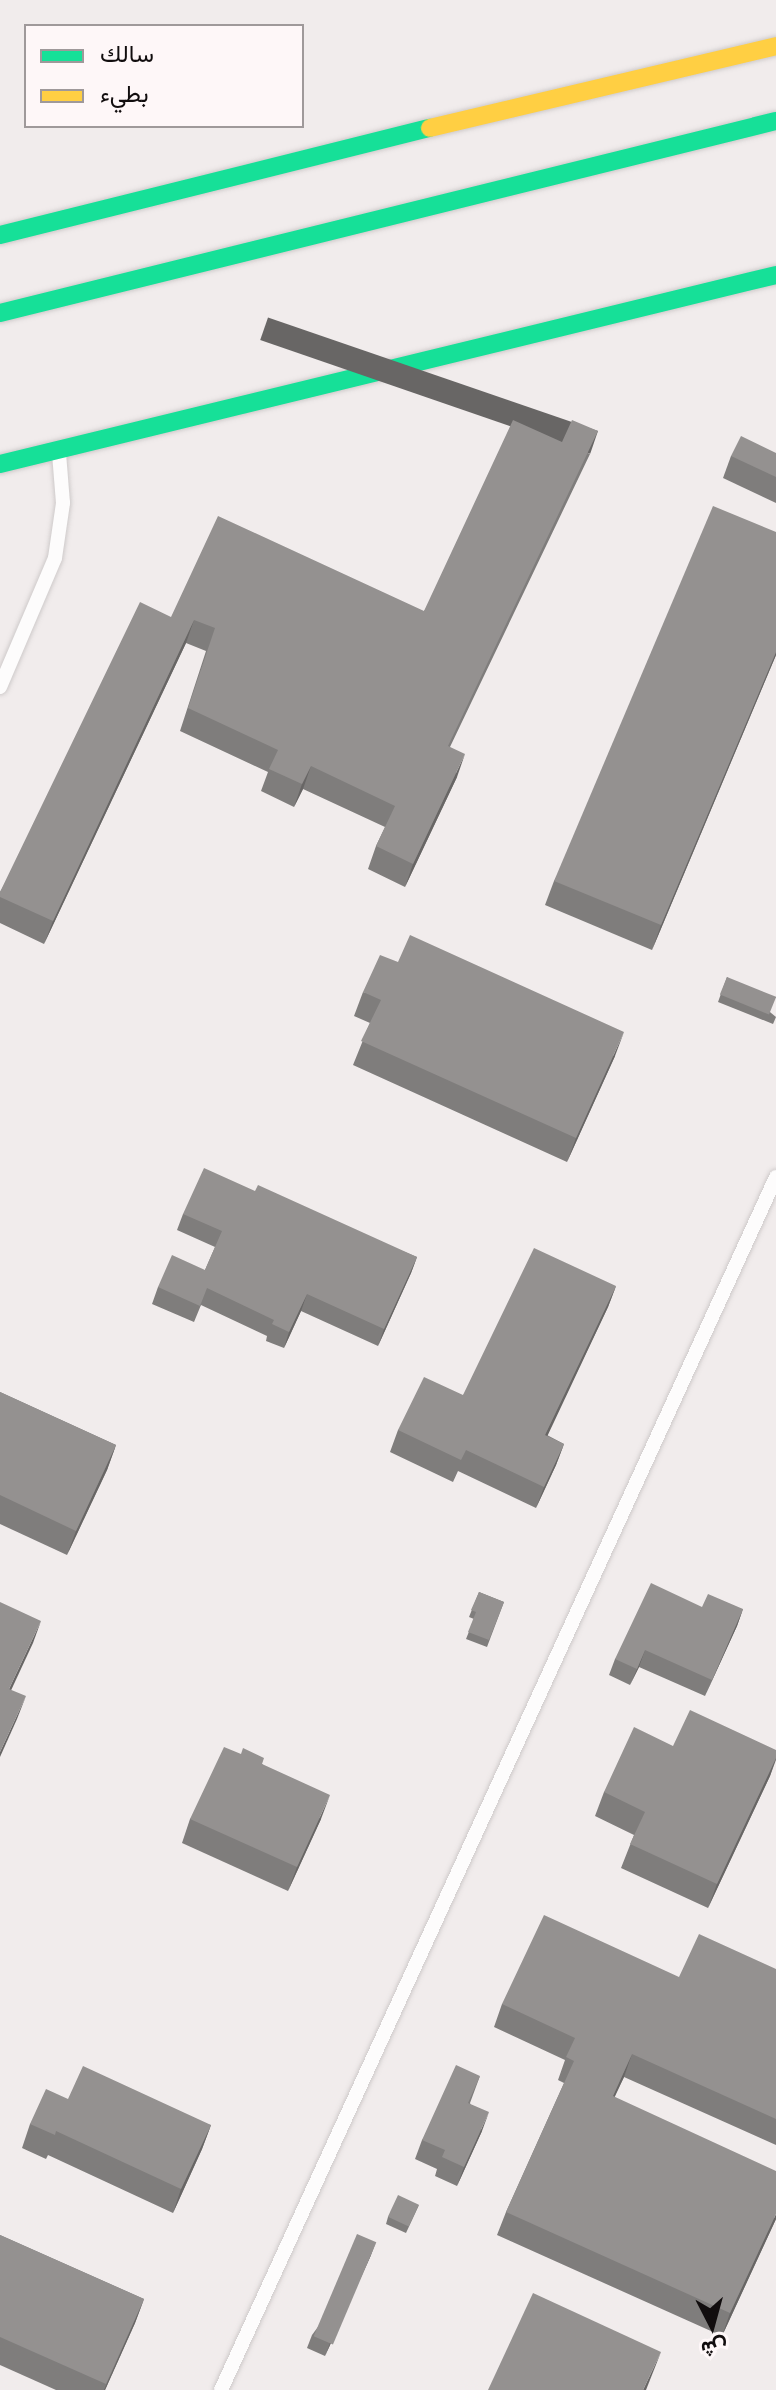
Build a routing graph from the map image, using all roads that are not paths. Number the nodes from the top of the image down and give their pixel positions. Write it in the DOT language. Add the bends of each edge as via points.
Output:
graph roads {
  1 [pos="776,46"];
  2 [pos="776,121"];
  3 [pos="0,235"];
  4 [pos="776,275"];
  5 [pos="0,313"];
  6 [pos="59,448"];
  7 [pos="0,464"];
  8 [pos="0,687"];
  9 [pos="776,1177"];
  10 [pos="221,2390"];
  1 -- 3 [label="street"];
  2 -- 5 [label="street"];
  4 -- 6 [label="street"];
  6 -- 7 [label="street"];
  6 -- 8 [label="lane" via="63,503 55,558"];
  9 -- 10 [label="lane"];
}
